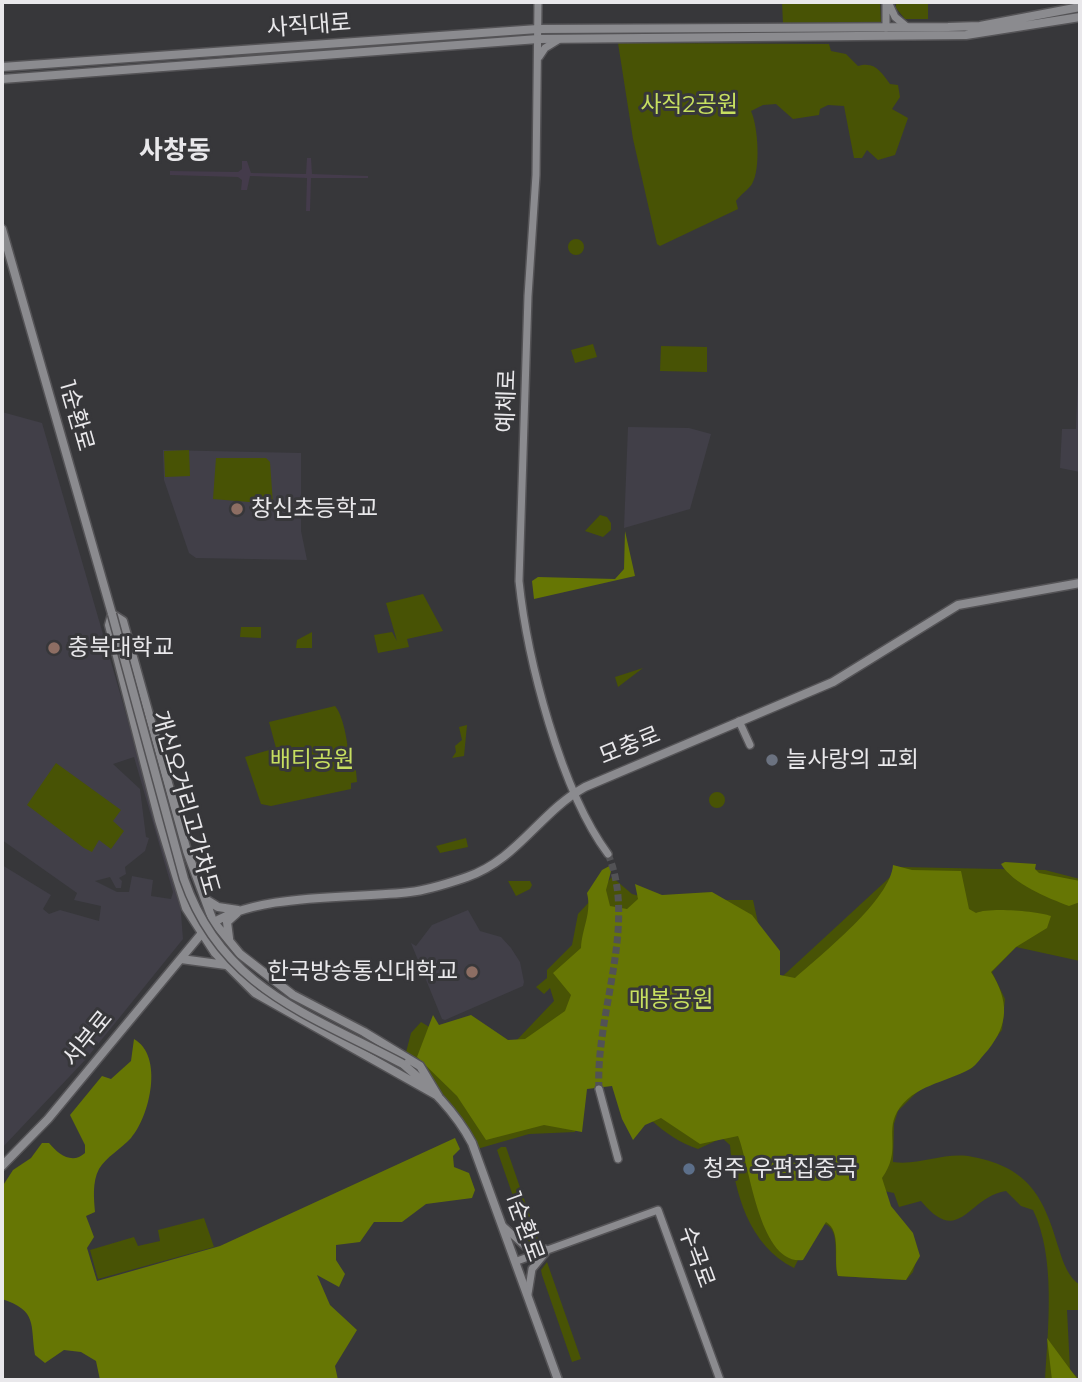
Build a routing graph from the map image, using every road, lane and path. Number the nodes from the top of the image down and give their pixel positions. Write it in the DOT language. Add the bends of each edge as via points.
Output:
graph roads {
  1 [pos="538,2"];
  2 [pos="887,2"];
  3 [pos="1080,7"];
  4 [pos="1080,17"];
  5 [pos="907,27"];
  6 [pos="886,28"];
  7 [pos="538,29"];
  8 [pos="538,39"];
  9 [pos="560,39"];
  10 [pos="538,57"];
  11 [pos="2,67"];
  12 [pos="2,79"];
  13 [pos="2,229"];
  14 [pos="1080,583"];
  15 [pos="111,614"];
  16 [pos="739,721"];
  17 [pos="750,745"];
  18 [pos="574,793"];
  19 [pos="608,854"];
  20 [pos="202,897"];
  21 [pos="252,909"];
  22 [pos="238,912"];
  23 [pos="213,921"];
  24 [pos="201,933"];
  25 [pos="232,944"];
  26 [pos="181,959"];
  27 [pos="226,965"];
  28 [pos="403,1064"];
  29 [pos="599,1089"];
  30 [pos="438,1096"];
  31 [pos="618,1159"];
  32 [pos="2,1166"];
  33 [pos="504,1227"];
  34 [pos="549,1249"];
  35 [pos="517,1261"];
  36 [pos="528,1294"];
  37 [pos="558,1380"];
  38 [pos="720,1380"];
  1 -- 7 [label="street, 예체로"];
  2 -- 5 [label="street"];
  2 -- 6 [label="street"];
  3 -- 5 [label="main road, 사직대로" via="981,26"];
  4 -- 9 [label="main road, 사직대로" via="985,33 934,36"];
  5 -- 6 [label="main road, 사직대로"];
  6 -- 7 [label="main road, 사직대로"];
  7 -- 8 [label="street, 예체로"];
  7 -- 11 [label="main road, 사직대로"];
  8 -- 9 [label="main road, 사직대로"];
  8 -- 10 [label="street, 예체로"];
  8 -- 12 [label="main road, 사직대로"];
  9 -- 10 [label="street"];
  10 -- 18 [label="street, 예체로" via="519,581 530,645"];
  13 -- 15 [label="main road, 1순환로"];
  14 -- 16 [label="main road, 모충로" via="958,605 846,676"];
  15 -- 20 [label="main road" via="123,621"];
  15 -- 24 [label="main road, 1순환로" via="109,625 159,820 186,908"];
  15 -- 28 [label="main road, 개신오거리고가차도, bridge" via="184,879 216,945 279,1000"];
  16 -- 17 [label="street"];
  16 -- 18 [label="main road, 모충로"];
  18 -- 19 [label="street, 예체로"];
  18 -- 21 [label="main road, 모충로" via="504,859 465,878 415,892 312,898"];
  20 -- 21 [label="main road" via="218,907"];
  20 -- 23 [label="main road"];
  21 -- 22 [label="main road, 모충로"];
  22 -- 23 [label="main road, 모충로"];
  22 -- 25 [label="main road" via="227,922"];
  23 -- 24 [label="main road, 모충로"];
  23 -- 25 [label="main road"];
  24 -- 26 [label="main road, 서부로"];
  24 -- 27 [label="main road, 1순환로"];
  25 -- 30 [label="main road" via="260,972 293,995 420,1066"];
  26 -- 27 [label="main road"];
  26 -- 32 [label="main road, 서부로" via="48,1119"];
  27 -- 30 [label="main road, 1순환로" via="266,1000"];
  28 -- 30 [label="main road, 1순환로"];
  29 -- 31 [label="street"];
  30 -- 33 [label="main road, 1순환로" via="472,1143"];
  33 -- 34 [label="street" via="526,1247"];
  33 -- 35 [label="main road, 1순환로"];
  34 -- 35 [label="street, 수곡로"];
  34 -- 36 [label="street" via="534,1266"];
  34 -- 38 [label="street, 수곡로" via="658,1210"];
  35 -- 36 [label="main road, 1순환로"];
  36 -- 37 [label="main road, 1순환로"];
}
